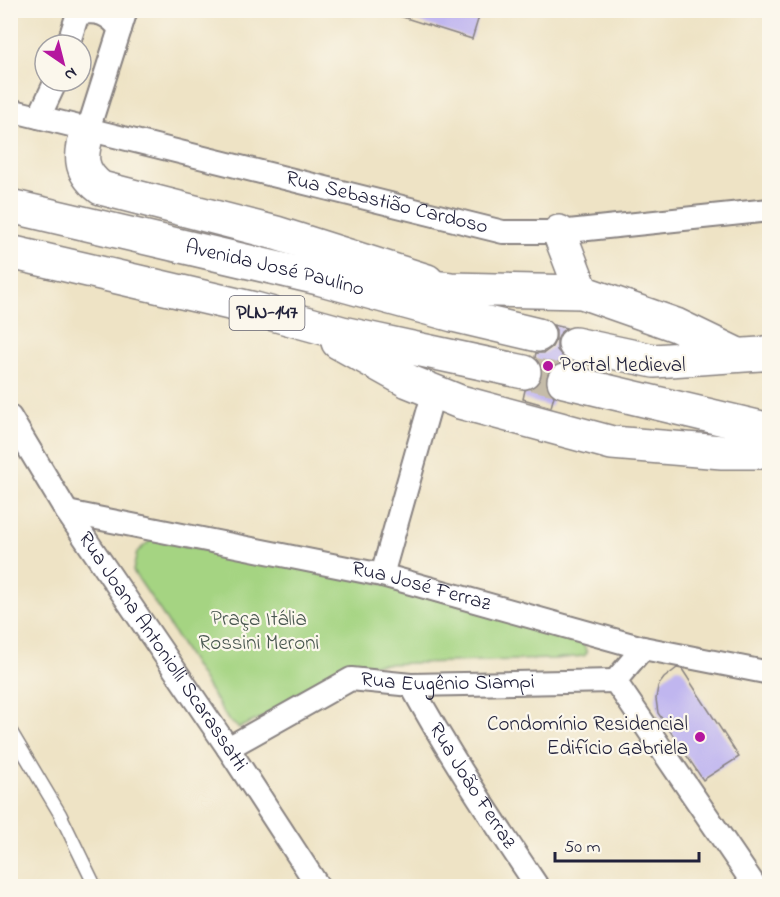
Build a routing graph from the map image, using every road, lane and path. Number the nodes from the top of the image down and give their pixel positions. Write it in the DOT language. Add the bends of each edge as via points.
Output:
graph roads {
  1 [pos="79,12"];
  2 [pos="123,20"];
  3 [pos="72,33"];
  4 [pos="50,93"];
  5 [pos="10,110"];
  6 [pos="39,117"];
  7 [pos="88,130"];
  8 [pos="10,206"];
  9 [pos="770,210"];
  10 [pos="559,232"];
  11 [pos="10,252"];
  12 [pos="318,278"];
  13 [pos="451,289"];
  14 [pos="582,291"];
  15 [pos="302,322"];
  16 [pos="538,335"];
  17 [pos="575,344"];
  18 [pos="770,352"];
  19 [pos="738,355"];
  20 [pos="524,372"];
  21 [pos="564,381"];
  22 [pos="434,391"];
  23 [pos="10,417"];
  24 [pos="770,430"];
  25 [pos="770,452"];
  26 [pos="67,512"];
  27 [pos="382,575"];
  28 [pos="643,648"];
  29 [pos="770,673"];
  30 [pos="615,681"];
  31 [pos="411,685"];
  32 [pos="10,730"];
  33 [pos="228,748"];
  34 [pos="95,886"];
  35 [pos="318,886"];
  36 [pos="537,886"];
  37 [pos="756,886"];
  1 -- 2 [label="street" via="93,11 115,22"];
  1 -- 3 [label="street"];
  2 -- 7 [label="street"];
  4 -- 6 [label="street"];
  5 -- 6 [label="street, Rua Sebastião Cardoso"];
  6 -- 7 [label="street, Rua Sebastião Cardoso"];
  7 -- 10 [label="street, Rua Sebastião Cardoso" via="503,232"];
  7 -- 13 [label="main road" via="81,153 83,163 101,188 276,233"];
  8 -- 12 [label="main road, Avenida José Paulino / PLN-147"];
  9 -- 10 [label="street, Rua Sebastião Cardoso"];
  10 -- 14 [label="main road"];
  11 -- 15 [label="main road, Avenida José Paulino / PLN-147"];
  12 -- 13 [label="main road"];
  12 -- 16 [label="main road, Avenida José Paulino / PLN-147"];
  13 -- 14 [label="main road"];
  14 -- 19 [label="main road" via="676,325"];
  15 -- 20 [label="main road, Avenida José Paulino / PLN-147"];
  15 -- 22 [label="main road" via="408,381"];
  17 -- 19 [label="main road" via="654,361"];
  18 -- 19 [label="main road"];
  21 -- 24 [label="main road"];
  22 -- 25 [label="main road" via="460,402 612,443"];
  22 -- 27 [label="street"];
  23 -- 26 [label="street, Rua Joana Antoniolli Scarassatti"];
  26 -- 27 [label="street, Rua José Ferraz"];
  26 -- 33 [label="street, Rua Joana Antoniolli Scarassatti"];
  27 -- 28 [label="street, Rua José Ferraz"];
  28 -- 29 [label="street, Rua José Ferraz"];
  28 -- 30 [label="street"];
  30 -- 31 [label="street, Rua Eugênio Siampi"];
  30 -- 37 [label="street"];
  31 -- 33 [label="street, Rua Eugênio Siampi" via="351,678"];
  31 -- 36 [label="street, Rua João Ferraz"];
  32 -- 34 [label="lane" via="60,814"];
  33 -- 35 [label="street, Rua Joana Antoniolli Scarassatti"];
}
